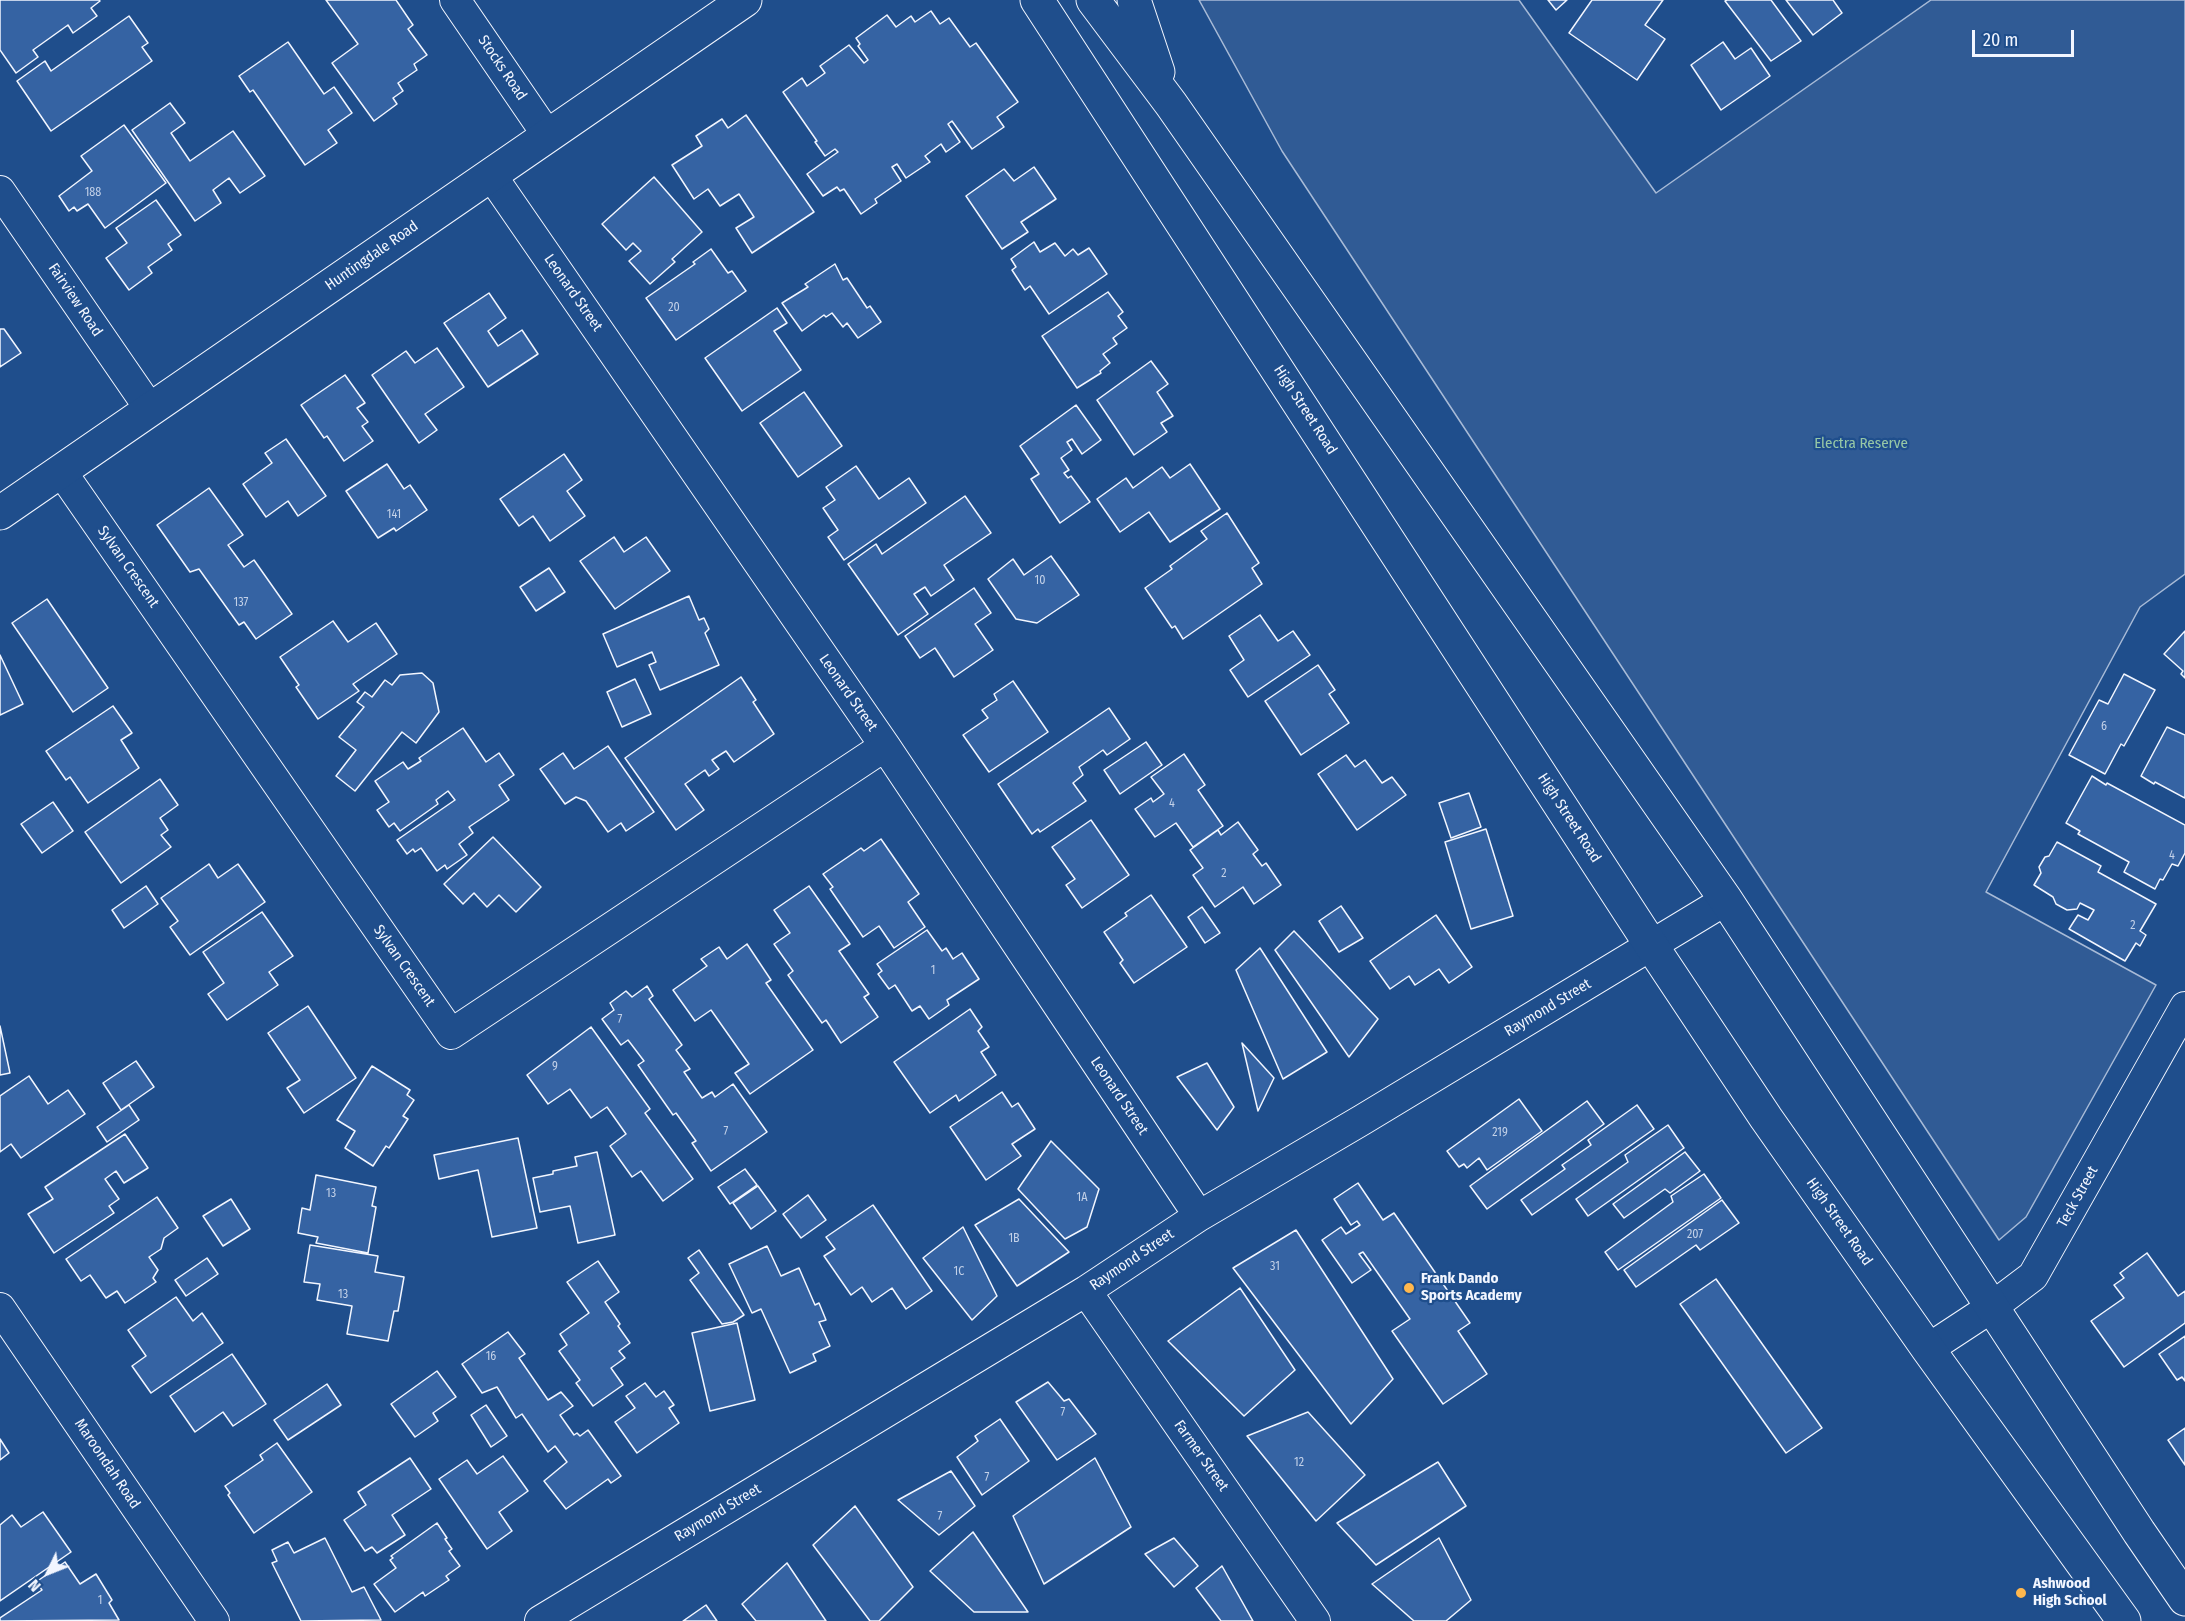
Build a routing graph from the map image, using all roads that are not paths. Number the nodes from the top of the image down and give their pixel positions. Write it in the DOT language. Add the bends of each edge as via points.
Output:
graph roads {
  1 [pos="455,0"];
  2 [pos="745,0"];
  3 [pos="1093,0"];
  4 [pos="1134,0"];
  5 [pos="1035,3"];
  6 [pos="1171,104"];
  7 [pos="548,136"];
  8 [pos="491,175"];
  9 [pos="0,191"];
  10 [pos="150,410"];
  11 [pos="61,471"];
  12 [pos="0,513"];
  13 [pos="885,746"];
  14 [pos="1726,900"];
  15 [pos="1651,945"];
  16 [pos="2185,1007"];
  17 [pos="1199,1216"];
  18 [pos="1086,1291"];
  19 [pos="1992,1307"];
  20 [pos="0,1308"];
  21 [pos="1928,1349"];
  22 [pos="2185,1599"];
  23 [pos="214,1621"];
  24 [pos="540,1621"];
  25 [pos="1315,1621"];
  26 [pos="2124,1621"];
  1 -- 7 [label="street, Stocks Road"];
  2 -- 7 [label="main road, Huntingdale Road"];
  3 -- 6 [label="main road"];
  4 -- 6 [label="main road"];
  5 -- 15 [label="main road, High Street Road"];
  6 -- 14 [label="main road"];
  7 -- 8 [label="main road, Huntingdale Road"];
  8 -- 10 [label="main road, Huntingdale Road"];
  8 -- 13 [label="street, Leonard Street"];
  9 -- 10 [label="street, Fairview Road"];
  10 -- 11 [label="main road, Huntingdale Road"];
  11 -- 12 [label="main road, Huntingdale Road"];
  11 -- 13 [label="street, Sylvan Crescent" via="451,1034"];
  13 -- 17 [label="street, Leonard Street"];
  14 -- 15 [label="street, Raymond Street"];
  14 -- 19 [label="main road"];
  15 -- 17 [label="street, Raymond Street"];
  15 -- 21 [label="main road, High Street Road"];
  16 -- 19 [label="street, Teck Street" via="2033,1276"];
  17 -- 18 [label="street, Raymond Street"];
  18 -- 24 [label="street, Raymond Street"];
  18 -- 25 [label="street, Farmer Street"];
  19 -- 21 [label="street, Teck Street"];
  19 -- 22 [label="main road"];
  20 -- 23 [label="street, Maroondah Road"];
  21 -- 26 [label="main road, High Street Road"];
}
